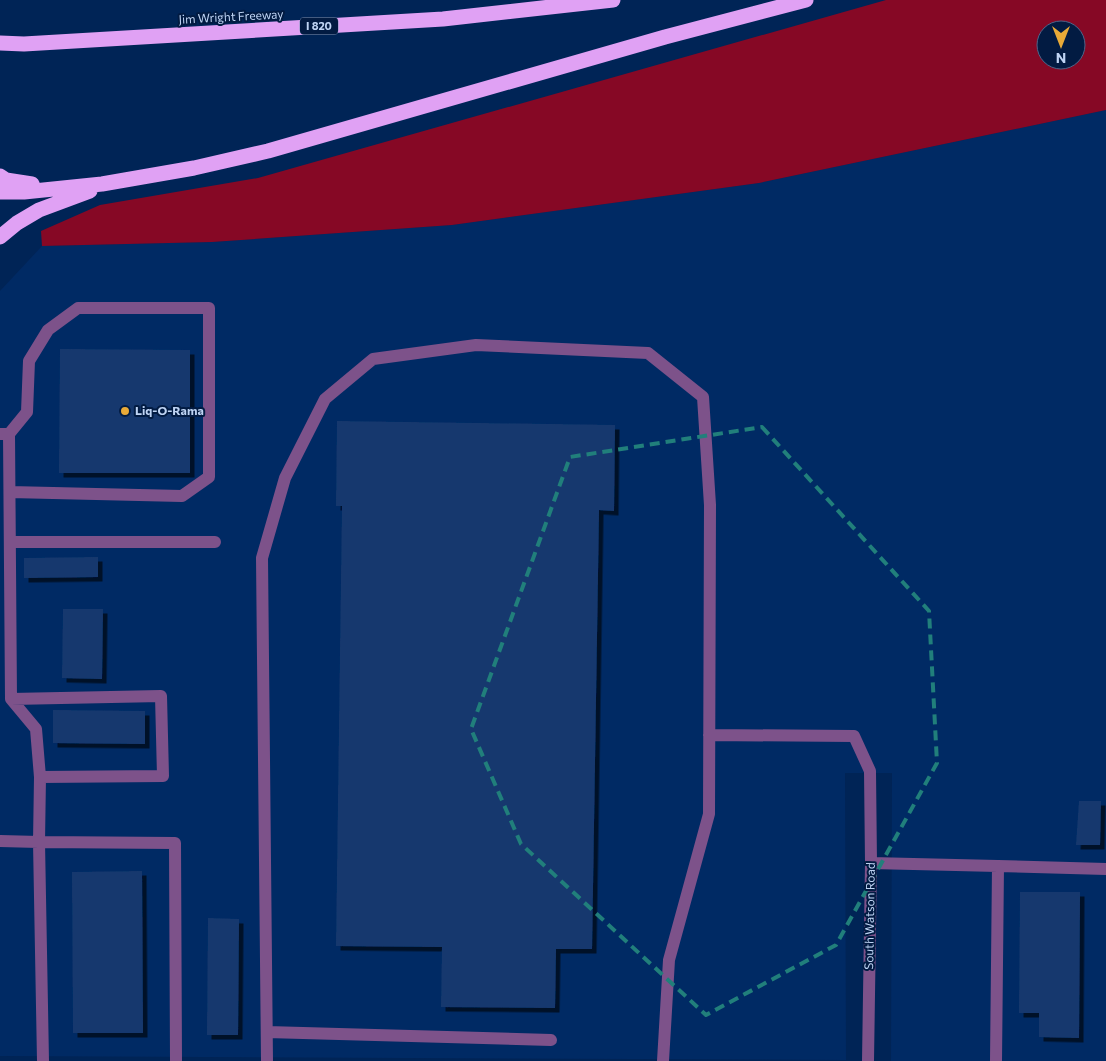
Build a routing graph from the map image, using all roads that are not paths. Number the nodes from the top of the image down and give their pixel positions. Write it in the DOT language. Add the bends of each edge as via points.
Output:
graph roads {
  1 [pos="613,0"];
  2 [pos="806,0"];
  3 [pos="0,43"];
  4 [pos="0,176"];
  5 [pos="102,184"];
  6 [pos="0,192"];
  7 [pos="0,237"];
  8 [pos="5,434"];
  9 [pos="10,492"];
  10 [pos="10,542"];
  11 [pos="215,542"];
  12 [pos="5,626"];
  13 [pos="11,699"];
  14 [pos="709,735"];
  15 [pos="40,777"];
  16 [pos="0,842"];
  17 [pos="39,842"];
  18 [pos="871,863"];
  19 [pos="998,866"];
  20 [pos="1106,869"];
  21 [pos="267,1032"];
  22 [pos="551,1040"];
  23 [pos="42,1061"];
  24 [pos="176,1061"];
  25 [pos="267,1061"];
  26 [pos="663,1061"];
  27 [pos="868,1061"];
  28 [pos="996,1061"];
  1 -- 3 [label="highway, Jim Wright Freeway / I 820" via="443,19"];
  2 -- 5 [label="highway" via="268,150 194,168"];
  4 -- 5 [label="highway" via="6,180 34,184"];
  5 -- 6 [label="highway"];
  5 -- 7 [label="highway" via="39,210"];
  8 -- 9 [label="street"];
  8 -- 9 [label="street" via="27,412 29,361 48,330 78,308 209,308 210,477 182,496"];
  9 -- 10 [label="street"];
  10 -- 11 [label="street"];
  10 -- 12 [label="street"];
  12 -- 13 [label="street"];
  13 -- 15 [label="street" via="36,730"];
  13 -- 15 [label="street" via="162,696 163,776"];
  14 -- 18 [label="street, South Watson Road" via="854,736 870,771"];
  14 -- 21 [label="street" via="710,505 703,397 648,354 476,346 373,359 325,399 285,478 262,558"];
  14 -- 26 [label="street" via="709,814 669,960"];
  15 -- 17 [label="street"];
  16 -- 17 [label="street"];
  17 -- 23 [label="street"];
  17 -- 24 [label="street" via="176,843"];
  18 -- 19 [label="street"];
  18 -- 27 [label="street, South Watson Road"];
  19 -- 20 [label="street"];
  19 -- 28 [label="street"];
  21 -- 22 [label="street"];
  21 -- 25 [label="street"];
}
